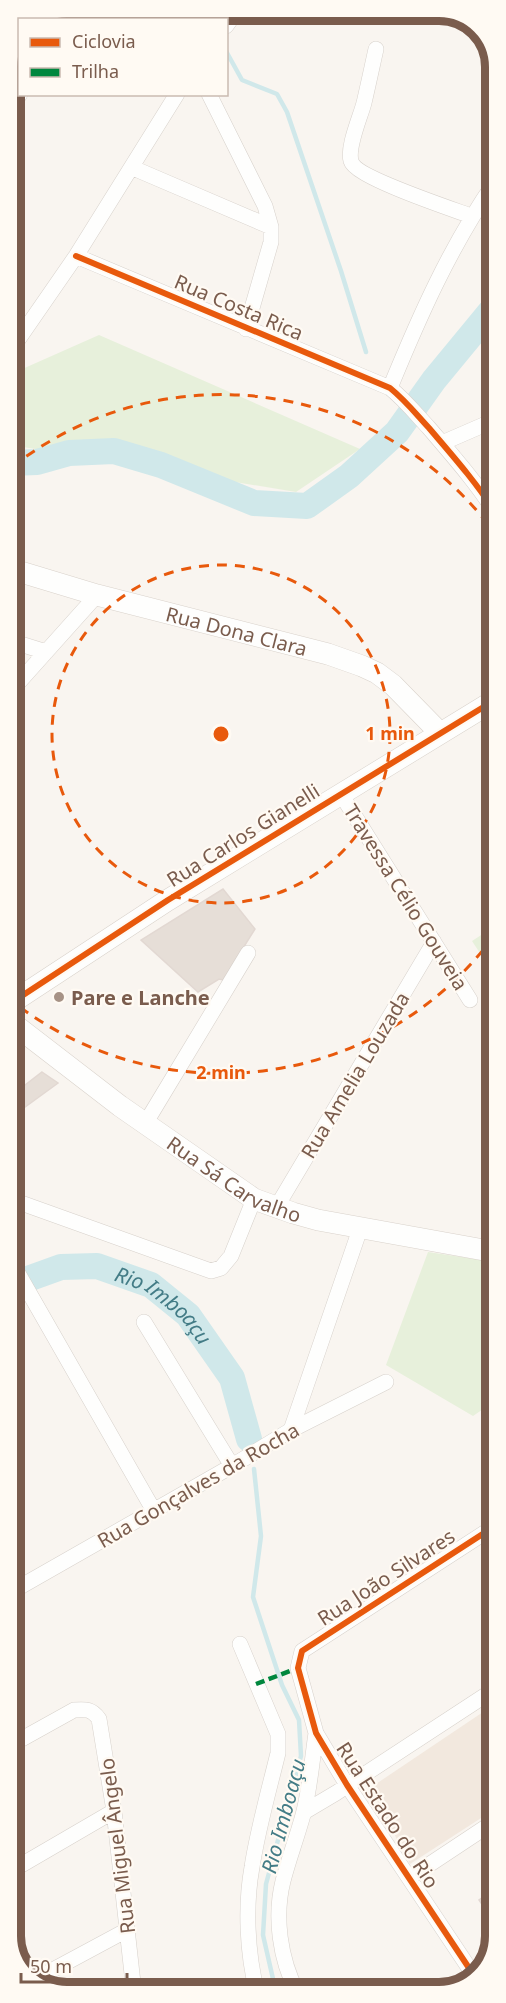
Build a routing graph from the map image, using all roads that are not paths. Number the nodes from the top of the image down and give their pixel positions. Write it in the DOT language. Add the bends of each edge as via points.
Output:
graph roads {
  1 [pos="376,50"];
  2 [pos="176,96"];
  3 [pos="210,96"];
  4 [pos="133,168"];
  5 [pos="485,196"];
  6 [pos="471,216"];
  7 [pos="271,227"];
  8 [pos="76,256"];
  9 [pos="246,329"];
  10 [pos="21,336"];
  11 [pos="395,392"];
  12 [pos="485,424"];
  13 [pos="442,443"];
  14 [pos="485,496"];
  15 [pos="21,571"];
  16 [pos="98,595"];
  17 [pos="21,644"];
  18 [pos="46,652"];
  19 [pos="21,680"];
  20 [pos="485,706"];
  21 [pos="440,733"];
  22 [pos="341,794"];
  23 [pos="434,942"];
  24 [pos="248,953"];
  25 [pos="21,996"];
  26 [pos="470,1000"];
  27 [pos="21,1030"];
  28 [pos="145,1124"];
  29 [pos="254,1199"];
  30 [pos="21,1204"];
  31 [pos="276,1208"];
  32 [pos="360,1229"];
  33 [pos="485,1250"];
  34 [pos="21,1278"];
  35 [pos="144,1322"];
  36 [pos="386,1382"];
  37 [pos="291,1430"];
  38 [pos="232,1466"];
  39 [pos="154,1511"];
  40 [pos="485,1533"];
  41 [pos="21,1587"];
  42 [pos="240,1644"];
  43 [pos="298,1661"];
  44 [pos="485,1695"];
  45 [pos="316,1733"];
  46 [pos="21,1739"];
  47 [pos="347,1785"];
  48 [pos="114,1811"];
  49 [pos="304,1812"];
  50 [pos="485,1828"];
  51 [pos="21,1866"];
  52 [pos="409,1878"];
  53 [pos="127,1930"];
  54 [pos="470,1969"];
  55 [pos="43,1975"];
  56 [pos="133,1982"];
  57 [pos="254,1982"];
  58 [pos="292,1982"];
  1 -- 6 [label="street" via="351,150 354,167 384,183"];
  2 -- 4 [label="street"];
  3 -- 7 [label="street" via="265,206"];
  4 -- 7 [label="street"];
  4 -- 8 [label="street"];
  5 -- 6 [label="street"];
  6 -- 11 [label="street" via="423,309"];
  7 -- 9 [label="street" via="271,242"];
  8 -- 9 [label="street, Rua Costa Rica"];
  8 -- 10 [label="street"];
  9 -- 11 [label="street, Rua Costa Rica"];
  11 -- 13 [label="street"];
  12 -- 13 [label="street"];
  13 -- 14 [label="street"];
  15 -- 16 [label="street, Rua Dona Clara"];
  16 -- 18 [label="street"];
  16 -- 21 [label="street, Rua Dona Clara" via="362,666 393,685"];
  17 -- 18 [label="street"];
  18 -- 19 [label="street"];
  20 -- 21 [label="street, Rua Carlos Gianelli"];
  21 -- 22 [label="street, Rua Carlos Gianelli"];
  22 -- 23 [label="street, Travessa Célio Gouveia"];
  22 -- 25 [label="street, Rua Carlos Gianelli"];
  23 -- 26 [label="street, Travessa Célio Gouveia"];
  23 -- 31 [label="street, Rua Amelia Louzada"];
  24 -- 28 [label="street"];
  27 -- 28 [label="street, Rua Sá Carvalho"];
  28 -- 29 [label="street, Rua Sá Carvalho"];
  29 -- 30 [label="street" via="231,1256 221,1268 211,1271"];
  29 -- 31 [label="street, Rua Sá Carvalho"];
  31 -- 32 [label="street, Rua Sá Carvalho"];
  32 -- 33 [label="street, Rua Sá Carvalho"];
  32 -- 37 [label="street"];
  34 -- 39 [label="street"];
  35 -- 38 [label="street"];
  36 -- 37 [label="street, Rua Gonçalves da Rocha"];
  37 -- 38 [label="street, Rua Gonçalves da Rocha"];
  38 -- 39 [label="street, Rua Gonçalves da Rocha"];
  39 -- 41 [label="street, Rua Gonçalves da Rocha"];
  40 -- 43 [label="street, Rua João Silvares" via="303,1651"];
  42 -- 57 [label="street" via="278,1734 278,1753 251,1868 248,1915"];
  43 -- 45 [label="street, Rua Estado do Rio"];
  44 -- 47 [label="street"];
  45 -- 47 [label="street, Rua Estado do Rio"];
  45 -- 49 [label="street"];
  46 -- 48 [label="street, Rua Miguel Ângelo" via="74,1710 94,1711 99,1719"];
  47 -- 49 [label="street"];
  47 -- 52 [label="street, Rua Estado do Rio"];
  48 -- 51 [label="street"];
  48 -- 53 [label="street, Rua Miguel Ângelo"];
  49 -- 58 [label="street" via="282,1882 279,1908 280,1943"];
  50 -- 52 [label="street"];
  52 -- 54 [label="street, Rua Estado do Rio"];
  53 -- 55 [label="street"];
  53 -- 56 [label="street, Rua Miguel Ângelo"];
}
